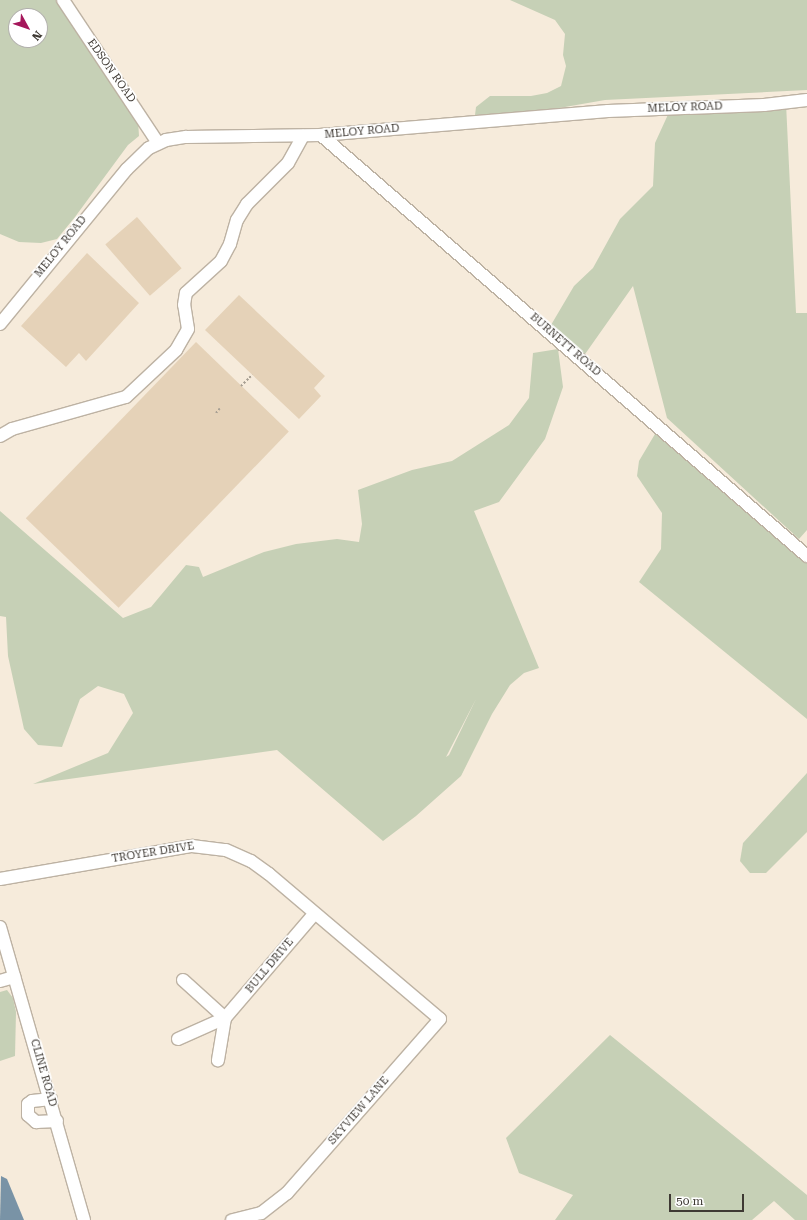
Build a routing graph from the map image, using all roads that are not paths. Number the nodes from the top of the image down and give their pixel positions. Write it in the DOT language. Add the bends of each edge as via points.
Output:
graph roads {
  1 [pos="63,0"];
  2 [pos="807,100"];
  3 [pos="303,136"];
  4 [pos="322,136"];
  5 [pos="158,143"];
  6 [pos="0,324"];
  7 [pos="0,436"];
  8 [pos="807,556"];
  9 [pos="0,879"];
  10 [pos="314,914"];
  11 [pos="0,927"];
  12 [pos="14,977"];
  13 [pos="183,980"];
  14 [pos="0,981"];
  15 [pos="402,989"];
  16 [pos="225,1018"];
  17 [pos="178,1039"];
  18 [pos="218,1060"];
  19 [pos="51,1098"];
  20 [pos="57,1121"];
  21 [pos="84,1220"];
  22 [pos="232,1220"];
  1 -- 5 [label="street, EDSON ROAD"];
  2 -- 4 [label="street, MELOY ROAD" via="764,105 608,111"];
  3 -- 4 [label="street, MELOY ROAD"];
  3 -- 5 [label="street, MELOY ROAD" via="186,137"];
  3 -- 7 [label="street" via="288,163 247,204 237,220 230,244 221,261 186,293 184,305 188,329 176,350 126,397 12,429"];
  4 -- 8 [label="street, BURNETT ROAD"];
  5 -- 6 [label="street, MELOY ROAD" via="136,159 107,191"];
  9 -- 10 [label="street, TROYER DRIVE" via="203,846 226,850 250,861"];
  10 -- 15 [label="street, TROYER DRIVE"];
  10 -- 16 [label="street, BULL DRIVE"];
  11 -- 12 [label="street, CLINE ROAD"];
  12 -- 14 [label="street"];
  12 -- 19 [label="street, CLINE ROAD"];
  13 -- 16 [label="street"];
  15 -- 22 [label="street, SKYVIEW LANE" via="437,1015 440,1019 438,1025 287,1193 261,1213"];
  16 -- 17 [label="street"];
  16 -- 18 [label="street"];
  19 -- 20 [label="street, CLINE ROAD"];
  19 -- 20 [label="street" via="32,1101 28,1104 28,1115 36,1122"];
  20 -- 21 [label="street, CLINE ROAD"];
}
